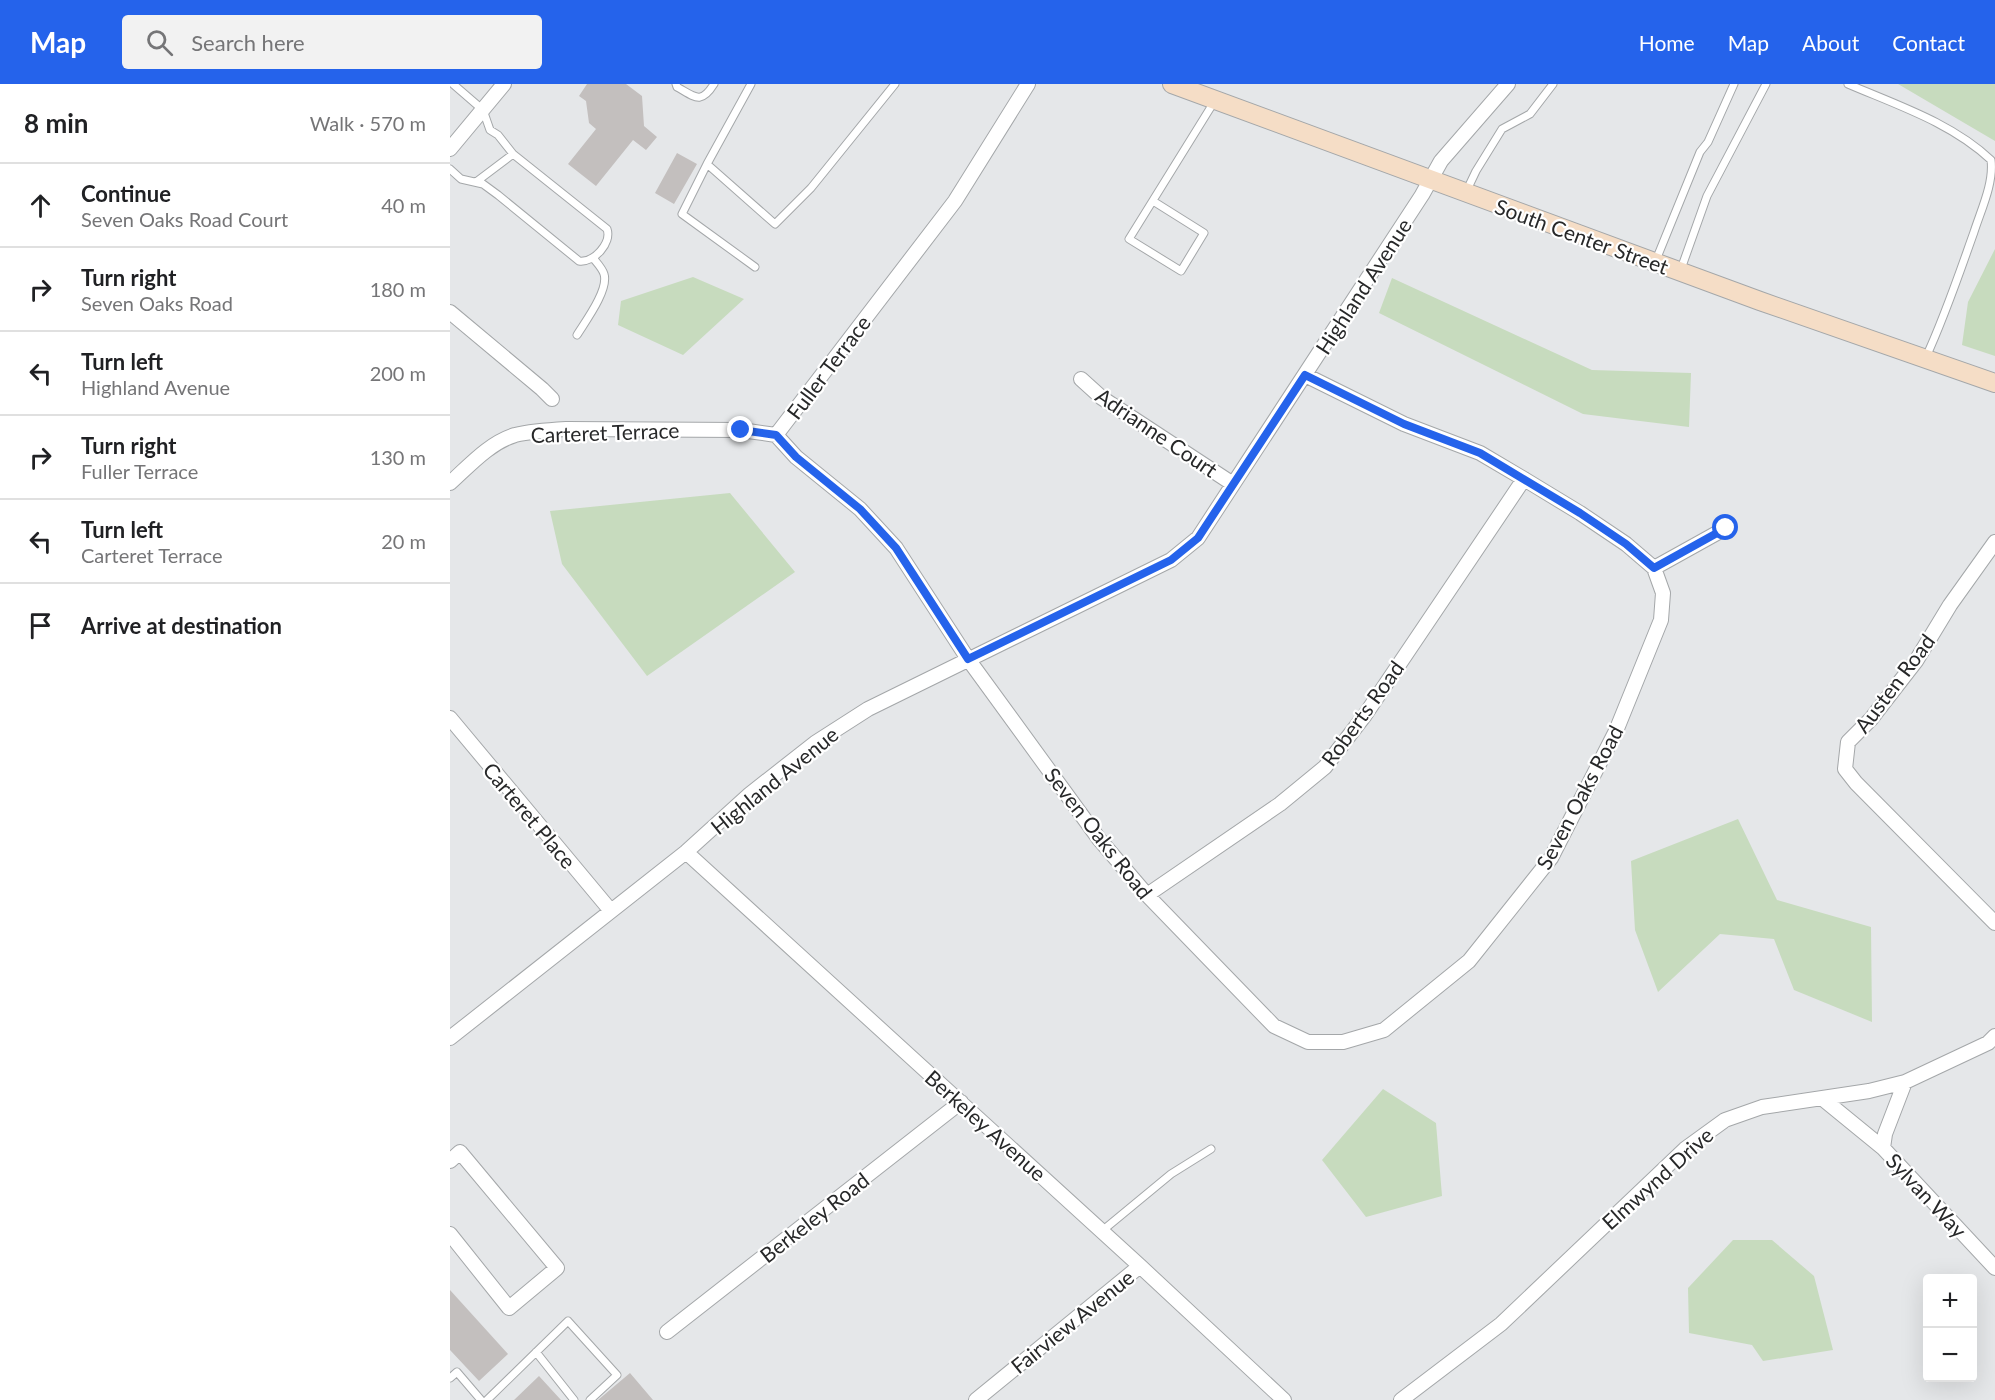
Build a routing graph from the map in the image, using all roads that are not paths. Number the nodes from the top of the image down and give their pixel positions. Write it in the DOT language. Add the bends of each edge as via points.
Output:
graph roads {
  1 [pos="453,84"];
  2 [pos="504,84"];
  3 [pos="676,84"];
  4 [pos="714,84"];
  5 [pos="751,84"];
  6 [pos="895,84"];
  7 [pos="1028,84"];
  8 [pos="1172,84"];
  9 [pos="1508,84"];
  10 [pos="1552,84"];
  11 [pos="1734,84"];
  12 [pos="1766,84"];
  13 [pos="1848,84"];
  14 [pos="1209,93"];
  15 [pos="483,110"];
  16 [pos="450,149"];
  17 [pos="513,154"];
  18 [pos="707,164"];
  19 [pos="450,169"];
  20 [pos="1431,179"];
  21 [pos="476,182"];
  22 [pos="1466,193"];
  23 [pos="1152,201"];
  24 [pos="593,258"];
  25 [pos="1655,263"];
  26 [pos="755,267"];
  27 [pos="1680,272"];
  28 [pos="450,312"];
  29 [pos="576,335"];
  30 [pos="1925,359"];
  31 [pos="1305,375"];
  32 [pos="1081,379"];
  33 [pos="1995,383"];
  34 [pos="552,399"];
  35 [pos="776,435"];
  36 [pos="1524,479"];
  37 [pos="450,483"];
  38 [pos="1233,484"];
  39 [pos="1726,528"];
  40 [pos="1995,542"];
  41 [pos="1654,568"];
  42 [pos="968,659"];
  43 [pos="450,718"];
  44 [pos="686,852"];
  45 [pos="1147,895"];
  46 [pos="611,911"];
  47 [pos="1995,923"];
  48 [pos="1995,1036"];
  49 [pos="450,1038"];
  50 [pos="1905,1082"];
  51 [pos="1823,1099"];
  52 [pos="961,1102"];
  53 [pos="1883,1148"];
  54 [pos="1211,1149"];
  55 [pos="450,1161"];
  56 [pos="1102,1231"];
  57 [pos="450,1234"];
  58 [pos="1140,1266"];
  59 [pos="1995,1268"];
  60 [pos="667,1332"];
  61 [pos="536,1352"];
  62 [pos="450,1378"];
  63 [pos="482,1400"];
  64 [pos="487,1400"];
  65 [pos="574,1400"];
  66 [pos="590,1400"];
  67 [pos="976,1400"];
  68 [pos="1284,1400"];
  69 [pos="1401,1400"];
  1 -- 15 [label="lane"];
  2 -- 15 [label="street"];
  3 -- 4 [label="lane" via="701,98"];
  5 -- 18 [label="lane"];
  6 -- 18 [label="lane" via="811,188 775,224"];
  7 -- 35 [label="street, Fuller Terrace" via="955,201"];
  8 -- 14 [label="main road, South Center Street"];
  9 -- 20 [label="street, Highland Avenue" via="1441,161"];
  10 -- 22 [label="lane" via="1530,114 1502,129"];
  11 -- 25 [label="lane" via="1700,152"];
  12 -- 27 [label="lane" via="1707,196"];
  13 -- 30 [label="lane" via="1942,125 1991,160 1983,206 1945,316"];
  14 -- 20 [label="main road, South Center Street"];
  14 -- 23 [label="lane"];
  15 -- 16 [label="street"];
  15 -- 17 [label="lane" via="490,130"];
  17 -- 21 [label="lane"];
  17 -- 24 [label="lane" via="609,231 607,242"];
  18 -- 26 [label="lane" via="682,214"];
  19 -- 21 [label="lane" via="461,179"];
  20 -- 22 [label="main road, South Center Street"];
  20 -- 31 [label="street, Highland Avenue"];
  21 -- 24 [label="lane" via="498,195 579,261"];
  22 -- 25 [label="main road, South Center Street"];
  23 -- 23 [label="lane" via="1129,239 1181,271 1204,233"];
  24 -- 29 [label="lane" via="603,271 604,285"];
  25 -- 27 [label="main road, South Center Street"];
  27 -- 30 [label="main road, South Center Street"];
  28 -- 34 [label="street"];
  30 -- 33 [label="main road, South Center Street"];
  31 -- 36 [label="street" via="1404,424 1480,453"];
  31 -- 38 [label="street, Highland Avenue"];
  32 -- 38 [label="street, Adrianne Court" via="1102,398"];
  35 -- 37 [label="street, Carteret Terrace" via="741,430 540,431 513,436 488,449"];
  35 -- 42 [label="street, Fuller Terrace" via="796,457 860,509 896,548"];
  36 -- 41 [label="street" via="1617,538"];
  36 -- 45 [label="street, Roberts Road" via="1365,715 1325,767 1280,804"];
  38 -- 42 [label="street, Highland Avenue" via="1198,538 1171,560"];
  39 -- 41 [label="street"];
  40 -- 47 [label="street, Austen Road" via="1916,661 1848,742 1845,769"];
  41 -- 45 [label="street, Seven Oaks Road" via="1664,593 1660,620 1616,731 1551,858 1469,961 1384,1030 1343,1042 1308,1042 1274,1026"];
  42 -- 44 [label="street, Highland Avenue" via="868,710 815,743"];
  42 -- 45 [label="street, Seven Oaks Road" via="1099,839"];
  43 -- 46 [label="street, Carteret Place"];
  44 -- 46 [label="street, Highland Avenue"];
  44 -- 52 [label="street, Berkeley Avenue"];
  46 -- 49 [label="street, Highland Avenue"];
  48 -- 50 [label="street, Elmwynd Drive" via="1988,1043"];
  50 -- 51 [label="street, Elmwynd Drive"];
  50 -- 53 [label="street, Sylvan Way"];
  51 -- 53 [label="street, Sylvan Way"];
  51 -- 69 [label="street, Elmwynd Drive" via="1762,1107 1725,1120 1685,1149 1501,1324"];
  52 -- 56 [label="street, Berkeley Avenue"];
  52 -- 60 [label="street, Berkeley Road"];
  53 -- 59 [label="street, Sylvan Way"];
  54 -- 56 [label="lane" via="1171,1174"];
  55 -- 57 [label="street" via="460,1152 557,1269 509,1308"];
  56 -- 58 [label="street, Berkeley Avenue"];
  58 -- 67 [label="street, Fairview Avenue"];
  58 -- 68 [label="street, Berkeley Avenue"];
  61 -- 64 [label="lane"];
  61 -- 65 [label="lane"];
  61 -- 66 [label="lane" via="568,1321 617,1375"];
  62 -- 63 [label="lane" via="457,1372"];
}
